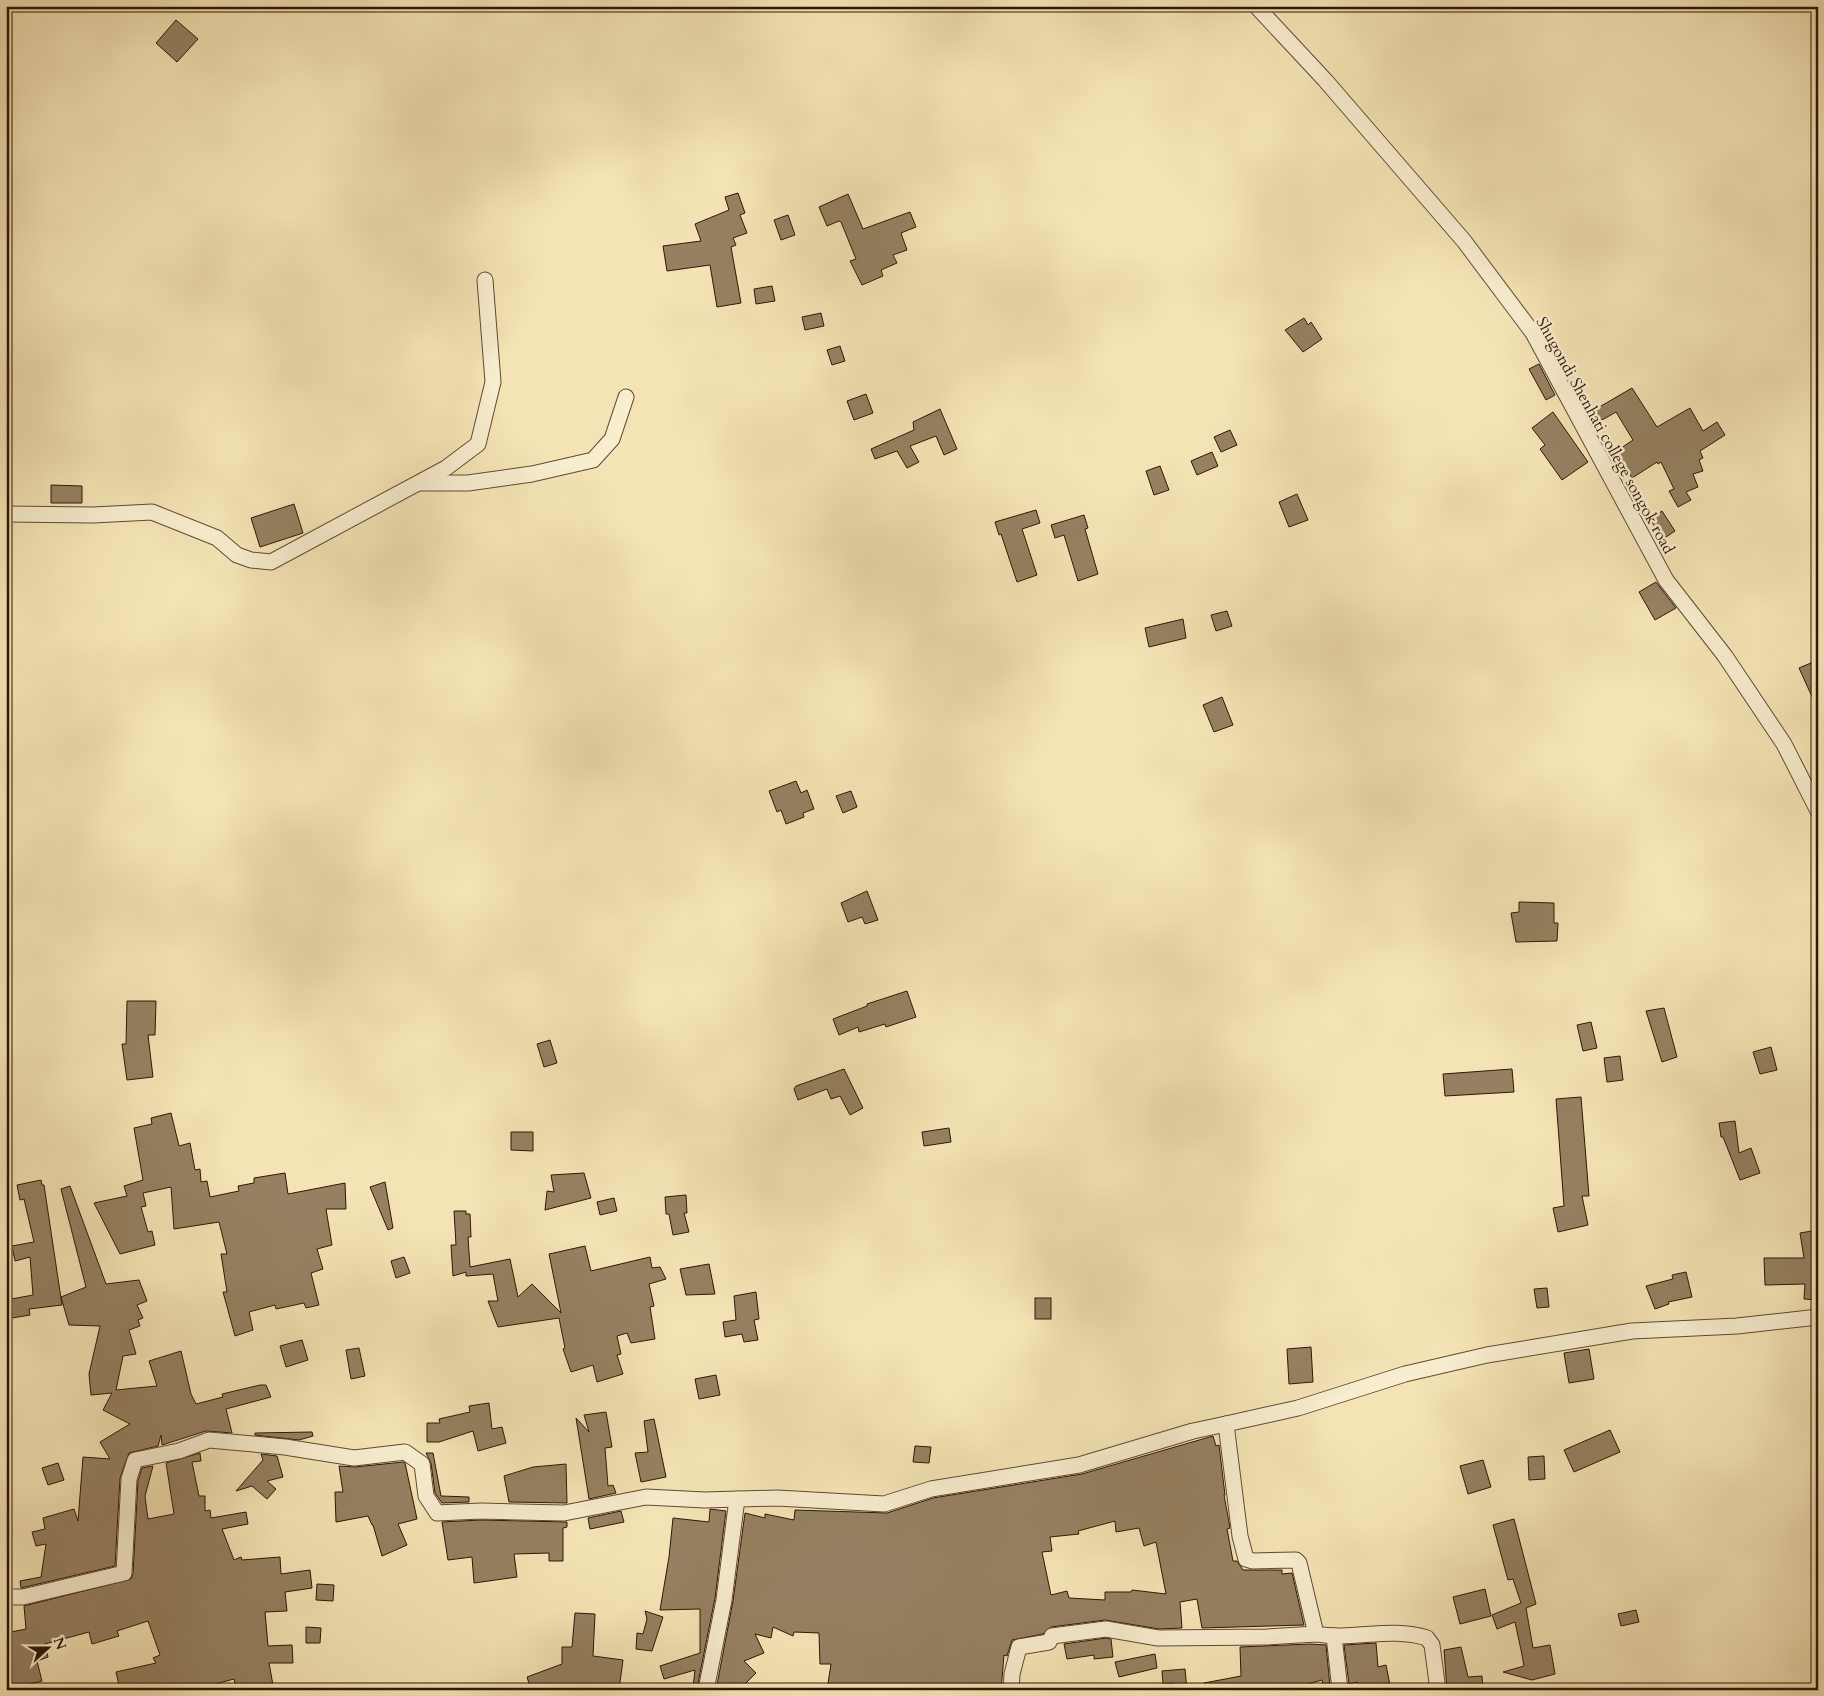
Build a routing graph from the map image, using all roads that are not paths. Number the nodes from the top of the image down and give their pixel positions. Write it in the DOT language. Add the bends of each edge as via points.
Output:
graph roads {
  1 [pos="1256,6"];
  2 [pos="485,280"];
  3 [pos="626,397"];
  4 [pos="419,483"];
  5 [pos="6,514"];
  6 [pos="1818,811"];
  7 [pos="1818,1317"];
  8 [pos="1226,1424"];
  9 [pos="737,1499"];
  10 [pos="6,1596"];
  11 [pos="1316,1634"];
  12 [pos="1334,1636"];
  13 [pos="706,1690"];
  14 [pos="1011,1690"];
  15 [pos="1340,1690"];
  16 [pos="1438,1690"];
  1 -- 6 [label="street, Shugondi Shenhati college songok road" via="1325,80 1464,241 1533,333 1666,580 1725,656 1784,744"];
  2 -- 4 [label="street" via="493,382 478,444"];
  3 -- 4 [label="street" via="612,439 593,460 532,474 468,483"];
  4 -- 5 [label="street" via="271,562 237,555 217,538 152,512"];
  7 -- 8 [label="street" via="1737,1326 1632,1330 1487,1355 1405,1374 1298,1408"];
  8 -- 9 [label="street" via="1079,1465 930,1489 884,1504"];
  8 -- 11 [label="street" via="1243,1552 1249,1560 1296,1560 1299,1563"];
  9 -- 10 [label="street" via="646,1497 564,1514 437,1513 426,1496 422,1464 405,1452 354,1458 209,1440 179,1451 135,1460 129,1479 124,1573 23,1597"];
  9 -- 13 [label="street" via="724,1600"];
  11 -- 12 [label="street"];
  11 -- 14 [label="street" via="1158,1638 1106,1629 1052,1636 1049,1642 1019,1647"];
  12 -- 15 [label="street"];
  12 -- 16 [label="street" via="1377,1632 1407,1633 1427,1638 1432,1645"];
}
